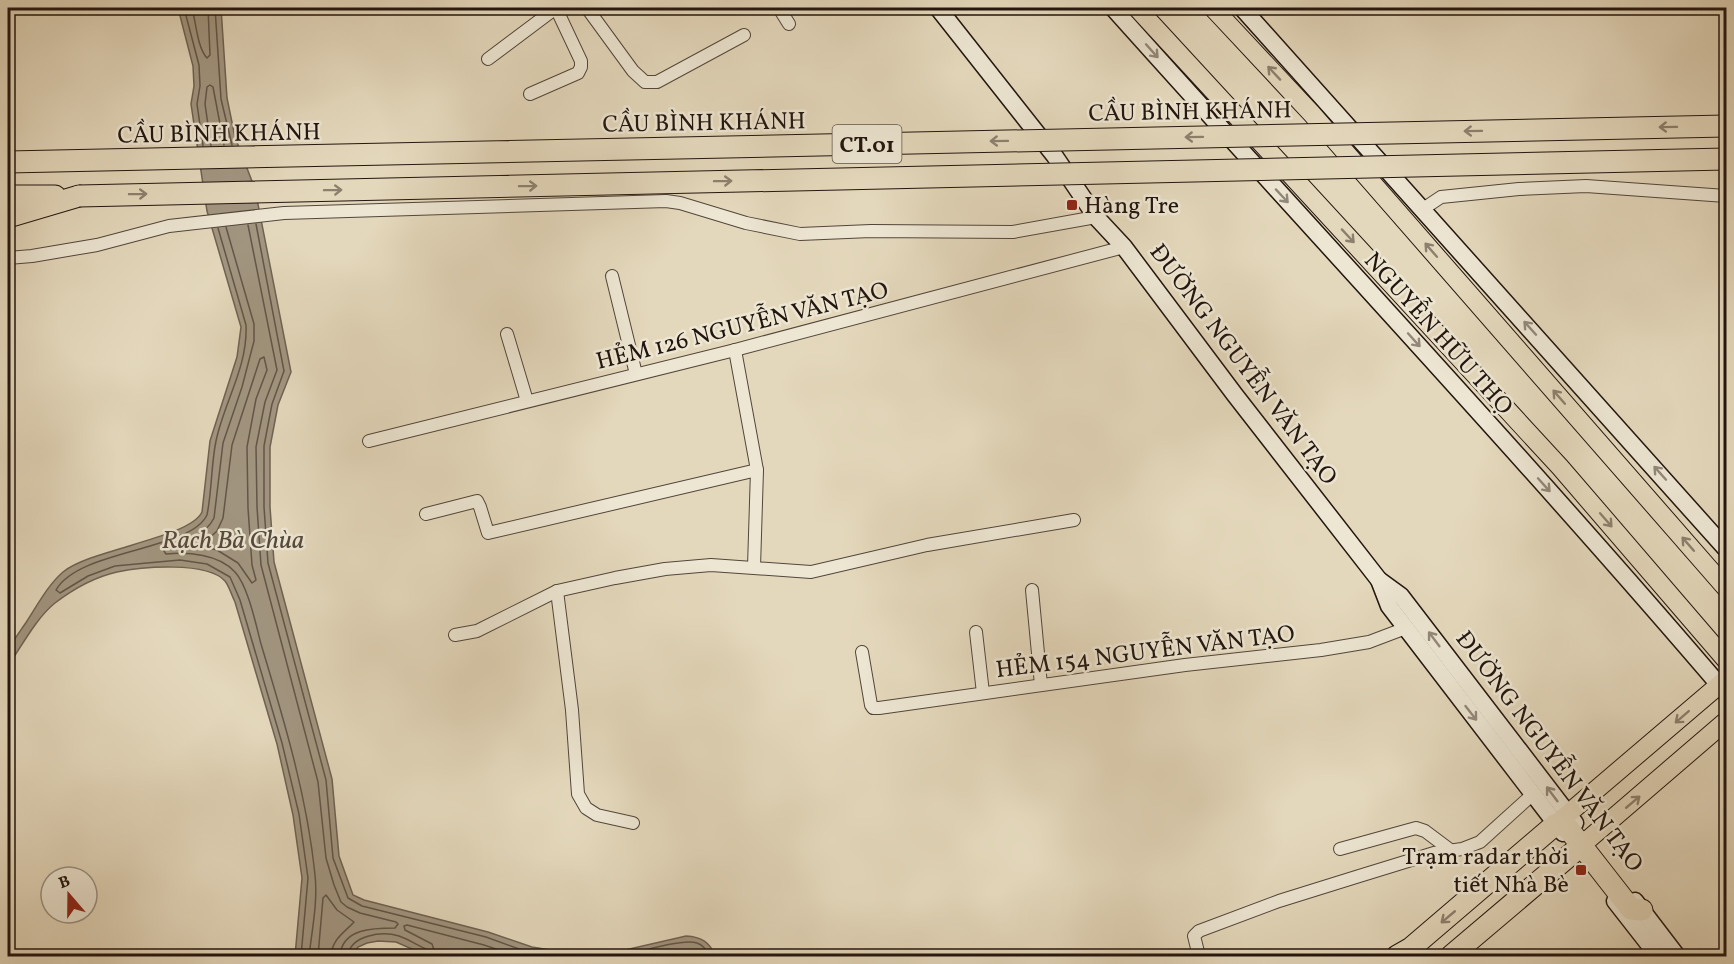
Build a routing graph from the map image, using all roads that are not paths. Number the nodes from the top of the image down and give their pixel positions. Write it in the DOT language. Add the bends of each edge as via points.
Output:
graph roads {
  1 [pos="556,8"];
  2 [pos="587,8"];
  3 [pos="778,8"];
  4 [pos="938,8"];
  5 [pos="1113,8"];
  6 [pos="1137,8"];
  7 [pos="1213,8"];
  8 [pos="1242,8"];
  9 [pos="789,24"];
  10 [pos="744,35"];
  11 [pos="488,59"];
  12 [pos="530,94"];
  13 [pos="1726,126"];
  14 [pos="1726,159"];
  15 [pos="8,162"];
  16 [pos="8,196"];
  17 [pos="79,196"];
  18 [pos="1726,196"];
  19 [pos="1423,209"];
  20 [pos="8,217"];
  21 [pos="1096,217"];
  22 [pos="1124,248"];
  23 [pos="8,258"];
  24 [pos="612,276"];
  25 [pos="507,334"];
  26 [pos="735,350"];
  27 [pos="636,374"];
  28 [pos="527,401"];
  29 [pos="369,441"];
  30 [pos="757,470"];
  31 [pos="426,514"];
  32 [pos="1074,520"];
  33 [pos="1726,549"];
  34 [pos="754,567"];
  35 [pos="1379,580"];
  36 [pos="1726,588"];
  37 [pos="1032,590"];
  38 [pos="557,591"];
  39 [pos="1406,628"];
  40 [pos="976,632"];
  41 [pos="455,634"];
  42 [pos="862,652"];
  43 [pos="1726,660"];
  44 [pos="1041,685"];
  45 [pos="1724,686"];
  46 [pos="983,693"];
  47 [pos="1726,721"];
  48 [pos="1533,794"];
  49 [pos="1562,819"];
  50 [pos="633,823"];
  51 [pos="1582,845"];
  52 [pos="1340,849"];
  53 [pos="1449,849"];
  54 [pos="1642,910"];
  55 [pos="1199,957"];
  56 [pos="1397,957"];
  57 [pos="1450,957"];
  58 [pos="1658,957"];
  59 [pos="1677,957"];
  1 -- 11 [label="street"];
  1 -- 12 [label="street" via="581,67 578,73"];
  2 -- 10 [label="street" via="645,82 657,82"];
  3 -- 9 [label="street"];
  4 -- 21 [label="main road, ĐƯỜNG NGUYỄN VĂN TẠO" via="1054,155"];
  5 -- 45 [label="main road, NGUYỄN HỮU THỌ, one-way"];
  6 -- 43 [label="main road, NGUYỄN HỮU THỌ, one-way" via="1560,467"];
  36 -- 7 [label="main road, NGUYỄN HỮU THỌ, one-way" via="1312,114"];
  8 -- 19 [label="main road"];
  13 -- 15 [label="highway, CẦU BÌNH KHÁNH / CT.01, one-way, bridge"];
  17 -- 14 [label="highway, CT.01, one-way, bridge"];
  16 -- 17 [label="highway, CT.01"];
  17 -- 20 [label="highway"];
  18 -- 19 [label="street" via="1575,187 1519,189 1441,197"];
  33 -- 19 [label="main road, one-way"];
  21 -- 22 [label="main road, ĐƯỜNG NGUYỄN VĂN TẠO"];
  21 -- 23 [label="street" via="1013,232 800,234 666,201 284,213 169,225 97,245"];
  22 -- 26 [label="street, HẺM 126 NGUYỄN VĂN TẠO"];
  22 -- 35 [label="main road, ĐƯỜNG NGUYỄN VĂN TẠO"];
  24 -- 27 [label="street"];
  25 -- 28 [label="street"];
  26 -- 27 [label="street, HẺM 126 NGUYỄN VĂN TẠO"];
  26 -- 30 [label="street"];
  27 -- 28 [label="street, HẺM 126 NGUYỄN VĂN TẠO"];
  28 -- 29 [label="street, HẺM 126 NGUYỄN VĂN TẠO"];
  30 -- 31 [label="street" via="488,533 477,501"];
  30 -- 34 [label="street"];
  32 -- 34 [label="street" via="927,545 811,572"];
  34 -- 38 [label="street" via="665,569"];
  35 -- 39 [label="main road, ĐƯỜNG NGUYỄN VĂN TẠO" via="1389,606"];
  49 -- 35 [label="main road, ĐƯỜNG NGUYỄN VĂN TẠO, one-way" via="1401,596"];
  37 -- 44 [label="street"];
  38 -- 41 [label="street" via="477,631"];
  38 -- 50 [label="street" via="579,794 586,808 597,815"];
  39 -- 44 [label="street, HẺM 154 NGUYỄN VĂN TẠO" via="1369,642 1321,650"];
  39 -- 48 [label="main road, ĐƯỜNG NGUYỄN VĂN TẠO, one-way"];
  40 -- 46 [label="street"];
  42 -- 46 [label="street, HẺM 154 NGUYỄN VĂN TẠO" via="871,705 876,708"];
  44 -- 46 [label="street, HẺM 154 NGUYỄN VĂN TẠO"];
  45 -- 49 [label="main road, one-way"];
  51 -- 47 [label="main road, one-way"];
  48 -- 49 [label="main road, ĐƯỜNG NGUYỄN VĂN TẠO"];
  48 -- 53 [label="street" via="1480,842"];
  49 -- 51 [label="highway"];
  49 -- 56 [label="highway, one-way"];
  51 -- 54 [label="highway" via="1631,909"];
  51 -- 57 [label="highway"];
  51 -- 58 [label="main road, ĐƯỜNG NGUYỄN VĂN TẠO"];
  52 -- 53 [label="street" via="1416,828"];
  53 -- 55 [label="street" via="1199,931 1194,936"];
  54 -- 59 [label="main road, ĐƯỜNG NGUYỄN VĂN TẠO"];
}
